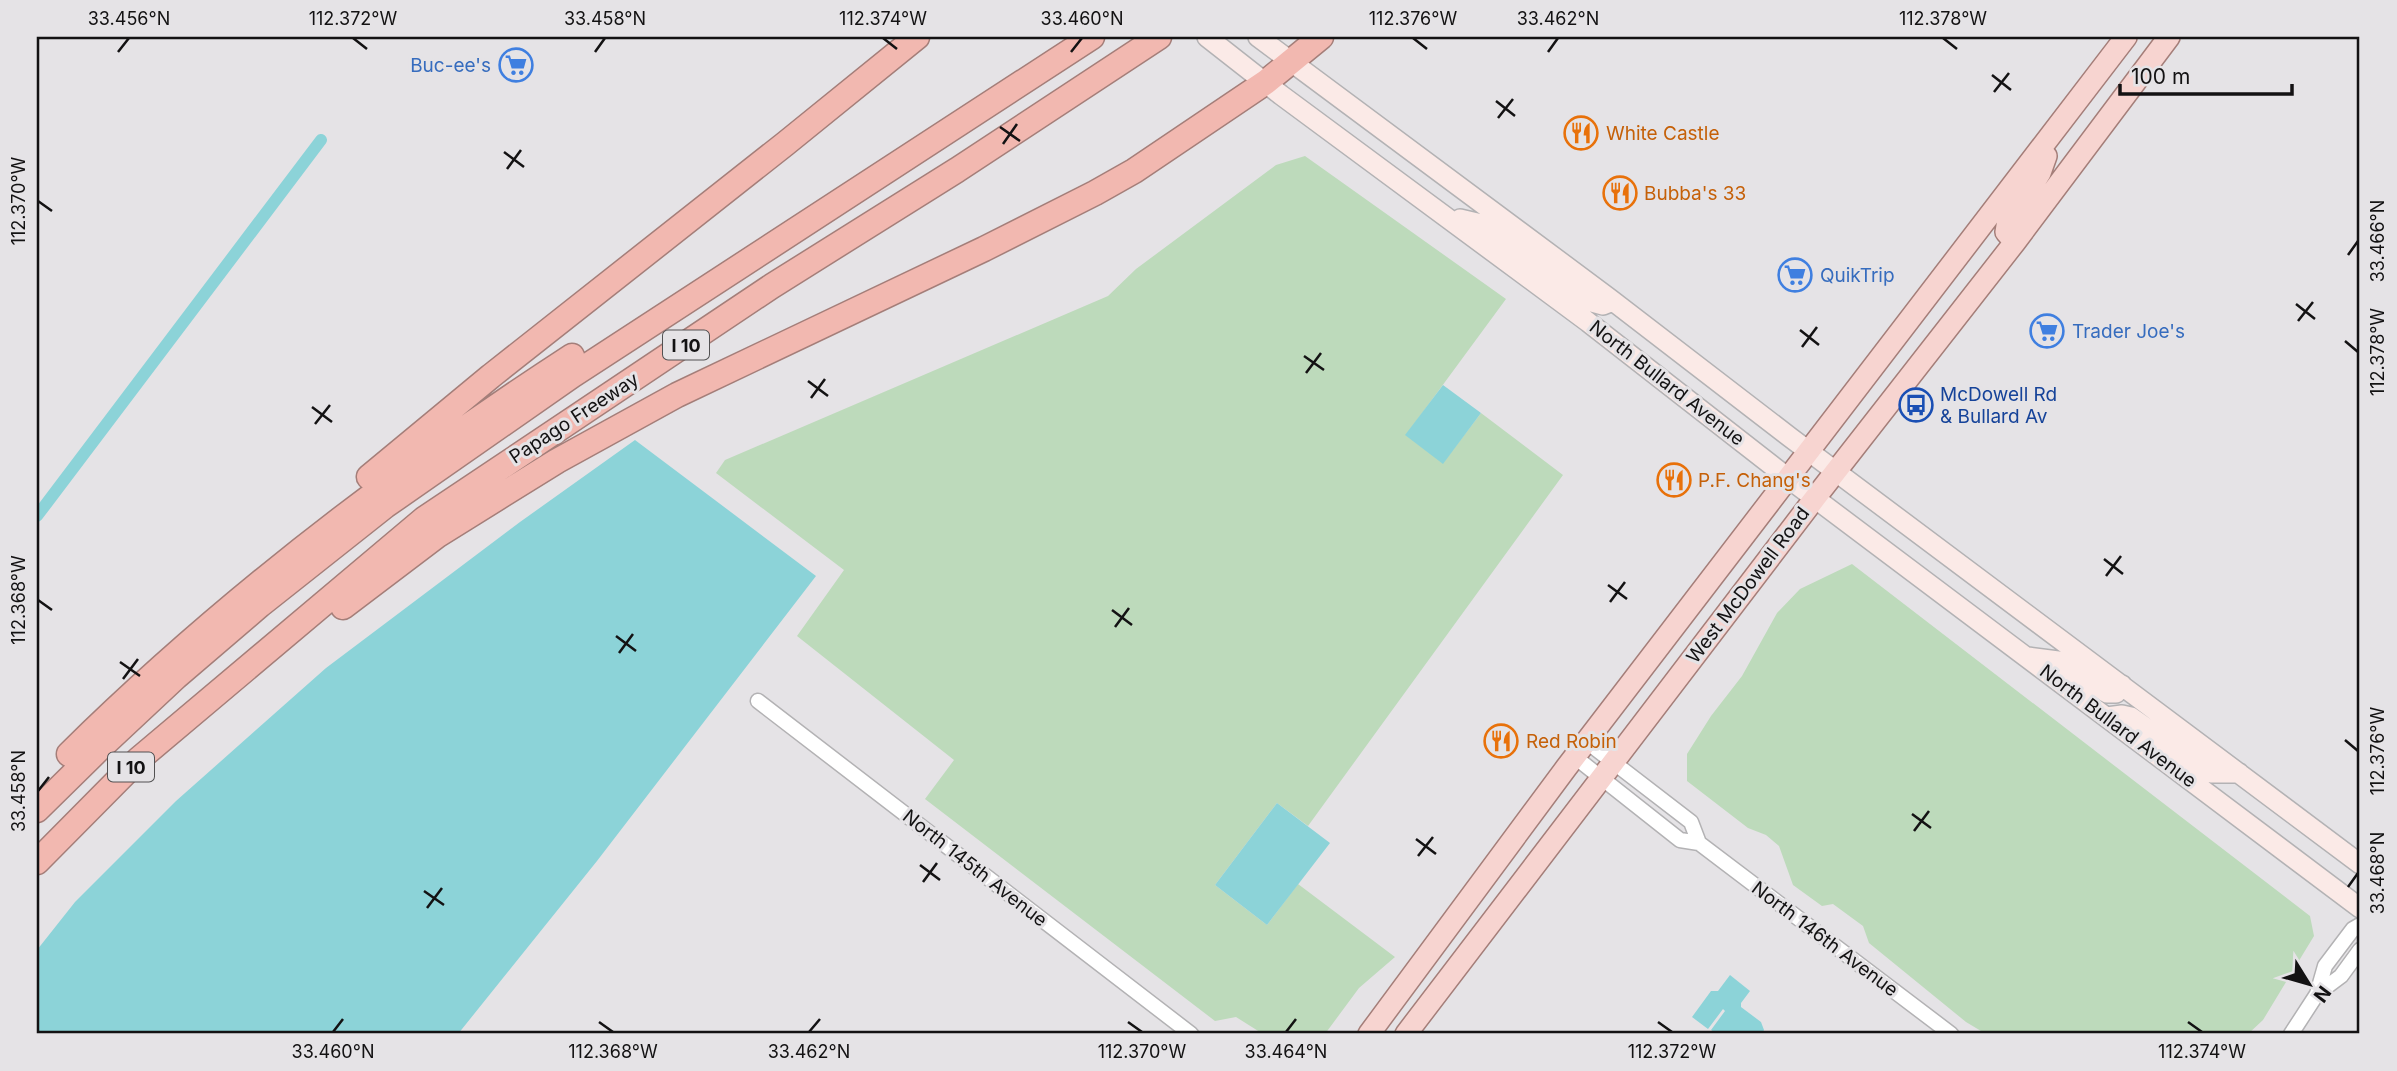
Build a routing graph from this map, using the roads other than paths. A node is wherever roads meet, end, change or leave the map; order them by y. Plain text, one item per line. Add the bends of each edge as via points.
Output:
1 (917, 37) edge
2 (1062, 37) edge
3 (1092, 37) edge
4 (1159, 37) edge
5 (1207, 37) edge
6 (1258, 37) edge
7 (1321, 37) edge
8 (2126, 37) edge
9 (2169, 37) edge
10 (1291, 62) junction
11 (1266, 82) junction
12 (2053, 134) junction
13 (1445, 216) junction
14 (2015, 242) junction
15 (1613, 301) junction
16 (1809, 451) junction
17 (1836, 470) junction
18 (1788, 478) junction
19 (1815, 498) junction
20 (252, 589) junction
21 (2026, 657) junction
22 (232, 680) junction
23 (2123, 685) junction
24 (758, 701) dead end
25 (2107, 718) junction
26 (1581, 750) junction
27 (1608, 770) junction
28 (2239, 773) junction
29 (37, 786) edge
30 (37, 810) edge
31 (1699, 843) junction
32 (37, 862) edge
33 (2360, 864) edge
34 (2360, 908) edge
35 (2360, 925) edge
36 (2360, 950) edge
37 (2316, 994) junction
38 (1191, 1034) edge
39 (1369, 1034) edge
40 (1406, 1034) edge
41 (1951, 1034) edge
42 (2291, 1034) edge

1 - 20 highway via 331,505
2 - 20 highway, I 10 via 485,413
3 - 30 highway via 573,375 385,506 176,677
4 - 22 highway, Papago Freeway / I 10 via 772,286 424,519
5 - 11 main road, North Bullard Avenue
6 - 10 main road, North Bullard Avenue
7 - 10 highway
8 - 12 main road, West McDowell Road
9 - 14 main road, West McDowell Road
10 - 11 highway
10 - 15 main road, North Bullard Avenue
11 - 13 main road, North Bullard Avenue
11 - 22 highway via 1095,194 677,395 556,461 438,535 274,660
12 - 14 main road via 2040,173 2007,226 2006,232
12 - 16 main road, West McDowell Road
13 - 15 main road via 1477,223 1592,302 1603,305
13 - 18 main road, North Bullard Avenue
14 - 17 main road, West McDowell Road
15 - 16 main road, North Bullard Avenue
16 - 17 main road, North Bullard Avenue
16 - 18 main road, West McDowell Road
17 - 19 main road, West McDowell Road
17 - 23 main road, North Bullard Avenue
18 - 19 main road, North Bullard Avenue
18 - 26 main road, West McDowell Road
19 - 21 main road, North Bullard Avenue
19 - 27 main road, West McDowell Road
20 - 29 highway, I 10 via 148,679
21 - 23 main road via 2058,661 2107,693
21 - 25 main road, North Bullard Avenue
22 - 32 highway, Papago Freeway / I 10 via 139,759
23 - 28 main road, North Bullard Avenue
24 - 38 street, North 145th Avenue
25 - 28 main road via 2131,717 2211,772
25 - 34 main road, North Bullard Avenue
26 - 27 street, North 146th Avenue
26 - 39 main road, West McDowell Road
27 - 31 street, North 146th Avenue via 1680,840
27 - 31 street, North 146th Avenue via 1691,822
27 - 40 main road, West McDowell Road
28 - 33 main road, North Bullard Avenue
31 - 41 street, North 146th Avenue
35 - 37 street via 2325,966
36 - 37 street via 2341,976
37 - 42 street

